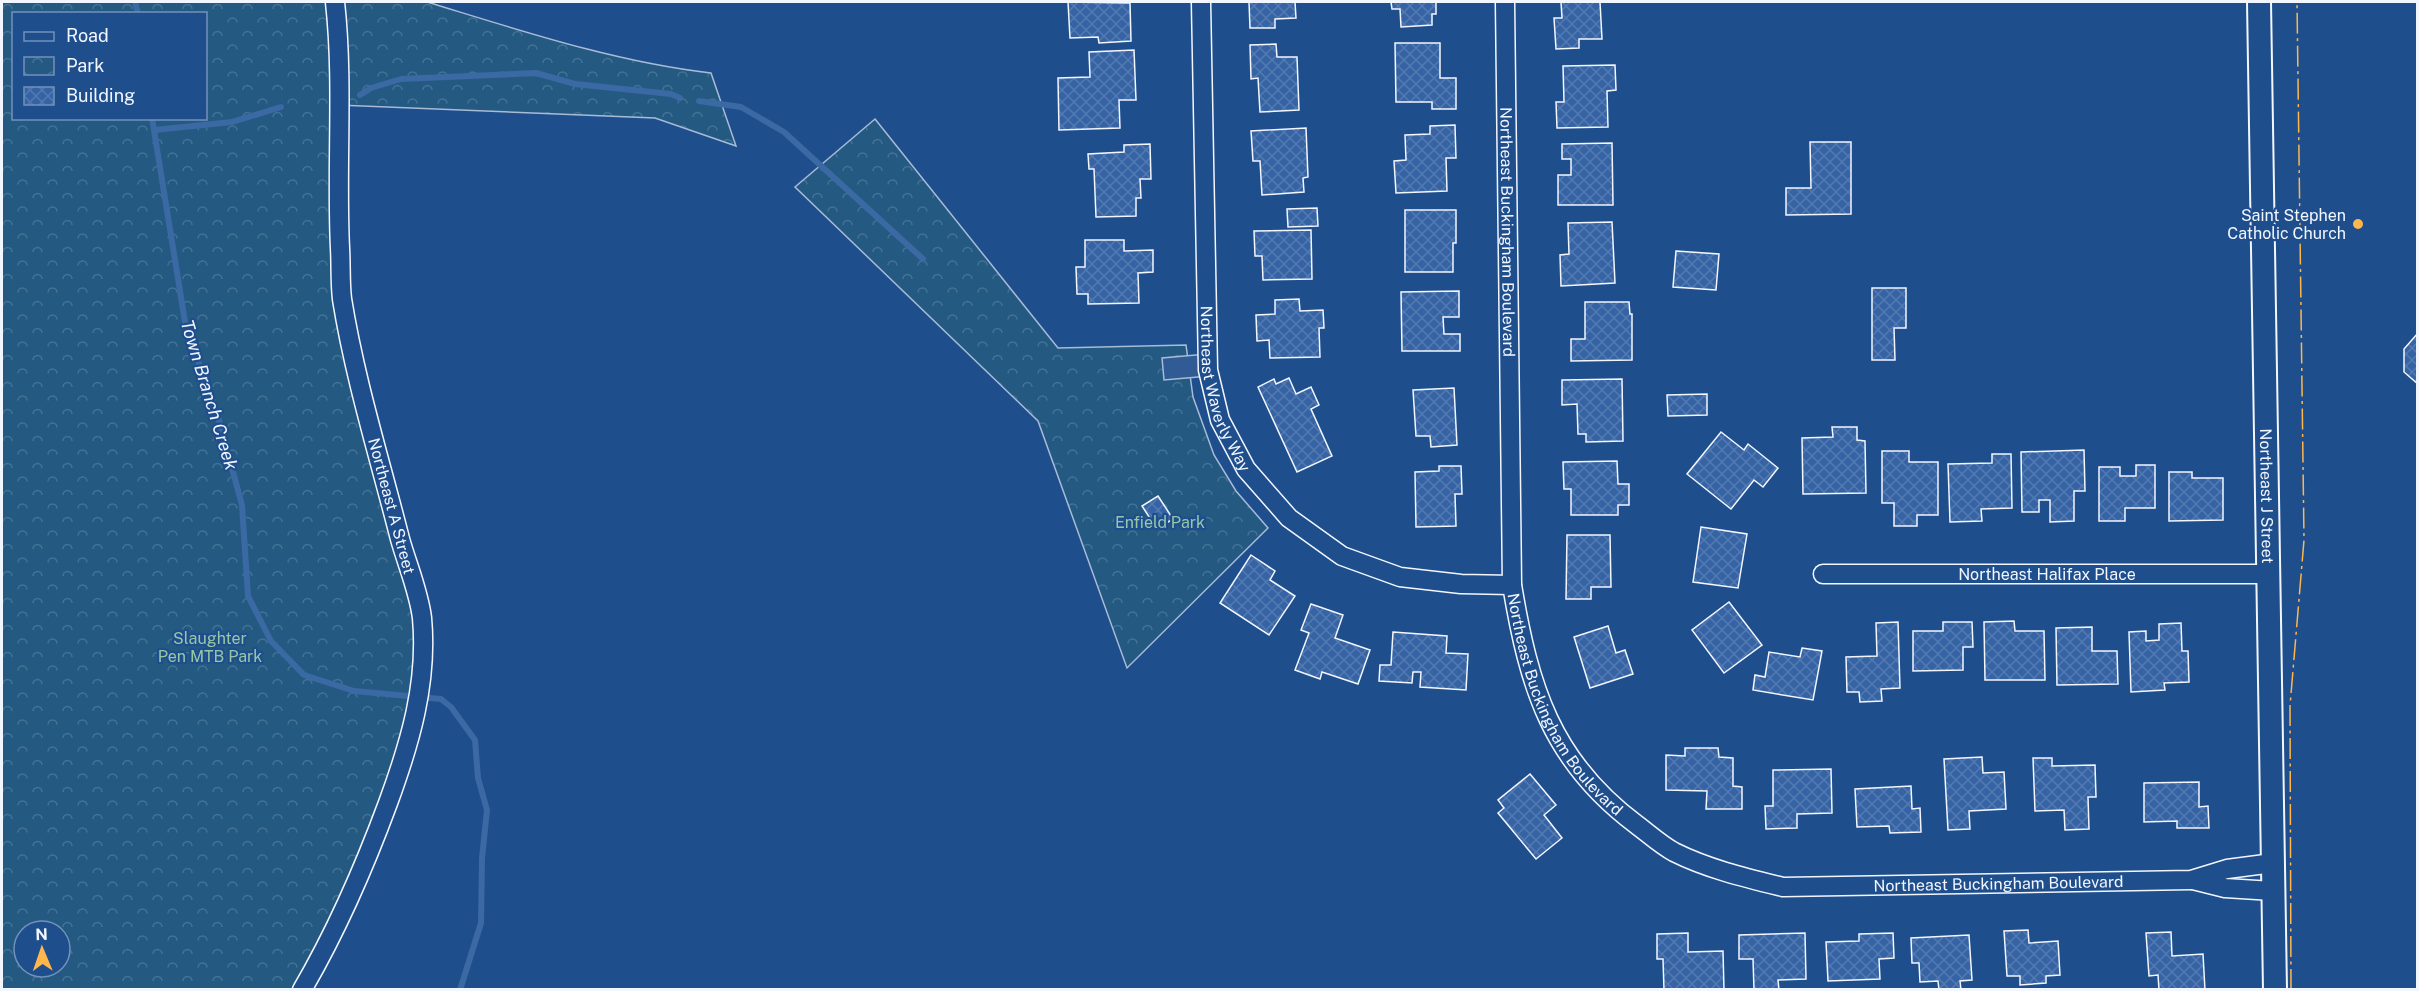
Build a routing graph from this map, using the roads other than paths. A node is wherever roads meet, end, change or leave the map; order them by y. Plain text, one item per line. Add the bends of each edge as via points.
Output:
1 (335, 2) edge
2 (1201, 2) edge
3 (1505, 2) edge
4 (2259, 2) edge
5 (1823, 574) dead end
6 (2268, 574) junction
7 (1512, 585) junction
8 (2273, 863) junction
9 (2191, 880) junction
10 (2273, 891) junction
11 (302, 990) edge
12 (2275, 990) edge

1 - 11 street, Northeast A Street via 342,298 422,616 423,664 402,765 366,864 332,938
2 - 7 street, Northeast Waverly Way via 1208,370 1220,420 1246,469 1289,518 1342,556 1400,577
3 - 7 street, Northeast Buckingham Boulevard
4 - 6 street, Northeast J Street
5 - 6 street, Northeast Halifax Place
6 - 8 street, Northeast J Street
7 - 9 street, Northeast Buckingham Boulevard via 1521,642 1545,715 1575,765 1617,810 1673,851 1725,872 1783,886
8 - 9 street, Northeast Buckingham Boulevard via 2227,869
8 - 10 street, Northeast J Street
9 - 10 street, Northeast Buckingham Boulevard via 2225,888
10 - 12 street, Northeast J Street

